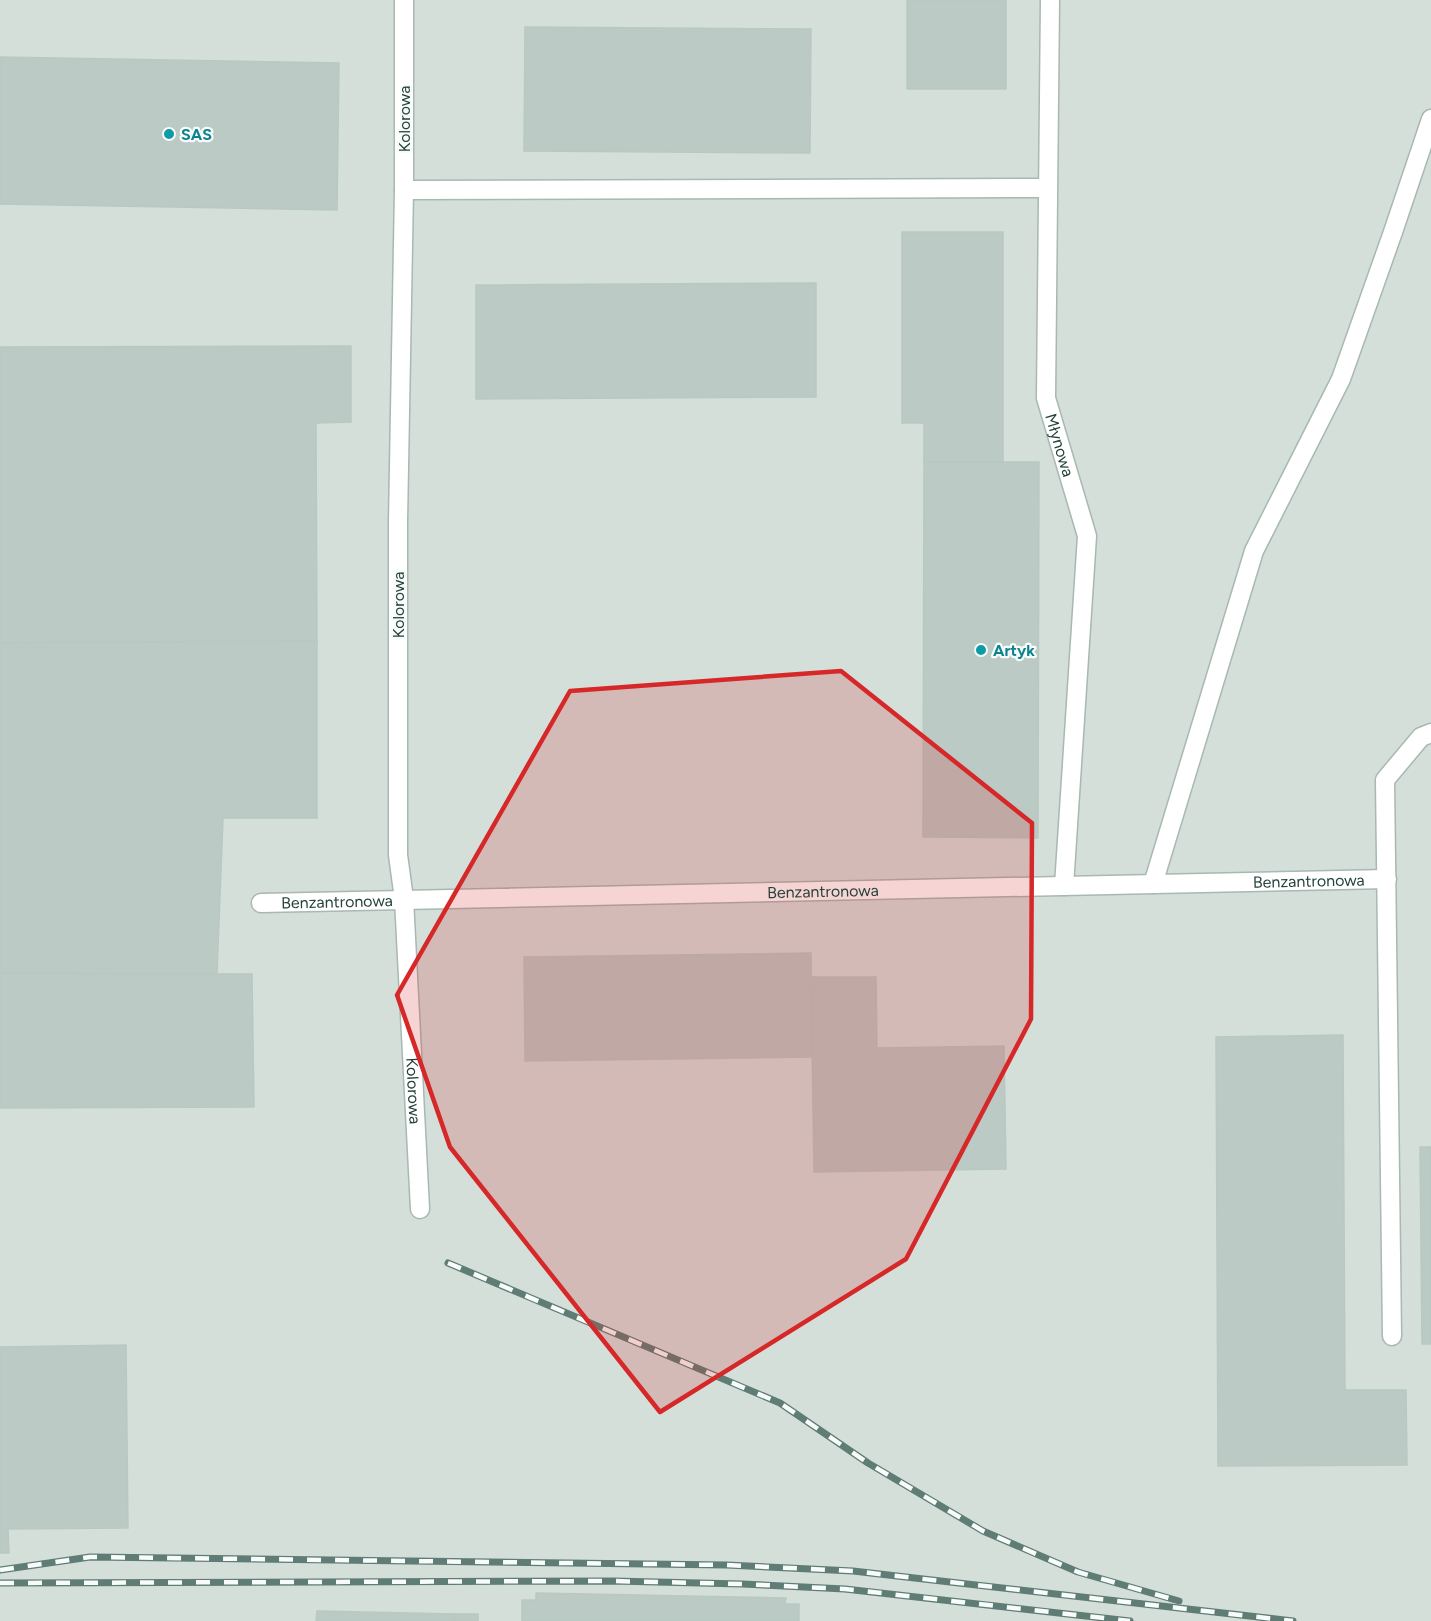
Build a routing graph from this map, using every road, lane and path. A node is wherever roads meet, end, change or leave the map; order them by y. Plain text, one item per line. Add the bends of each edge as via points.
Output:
1 (404, 0) edge
2 (1050, 0) edge
3 (1431, 119) edge
4 (1047, 188) junction
5 (404, 190) junction
6 (1431, 733) edge
7 (1387, 879) junction
8 (1153, 884) junction
9 (1064, 886) junction
10 (404, 900) junction
11 (261, 903) dead end
12 (420, 1209) dead end
13 (1392, 1336) dead end

1 - 5 street, Kolorowa
2 - 4 street, Młynowa
3 - 8 street via 1341,379 1254,551
4 - 5 street
4 - 9 street, Młynowa via 1046,398 1087,536
5 - 10 street, Kolorowa via 398,522 398,855
6 - 7 street via 1421,737 1385,780
7 - 8 street, Benzantronowa
7 - 13 street
8 - 9 street, Benzantronowa
9 - 10 street, Benzantronowa
10 - 11 street, Benzantronowa
10 - 12 street, Kolorowa

